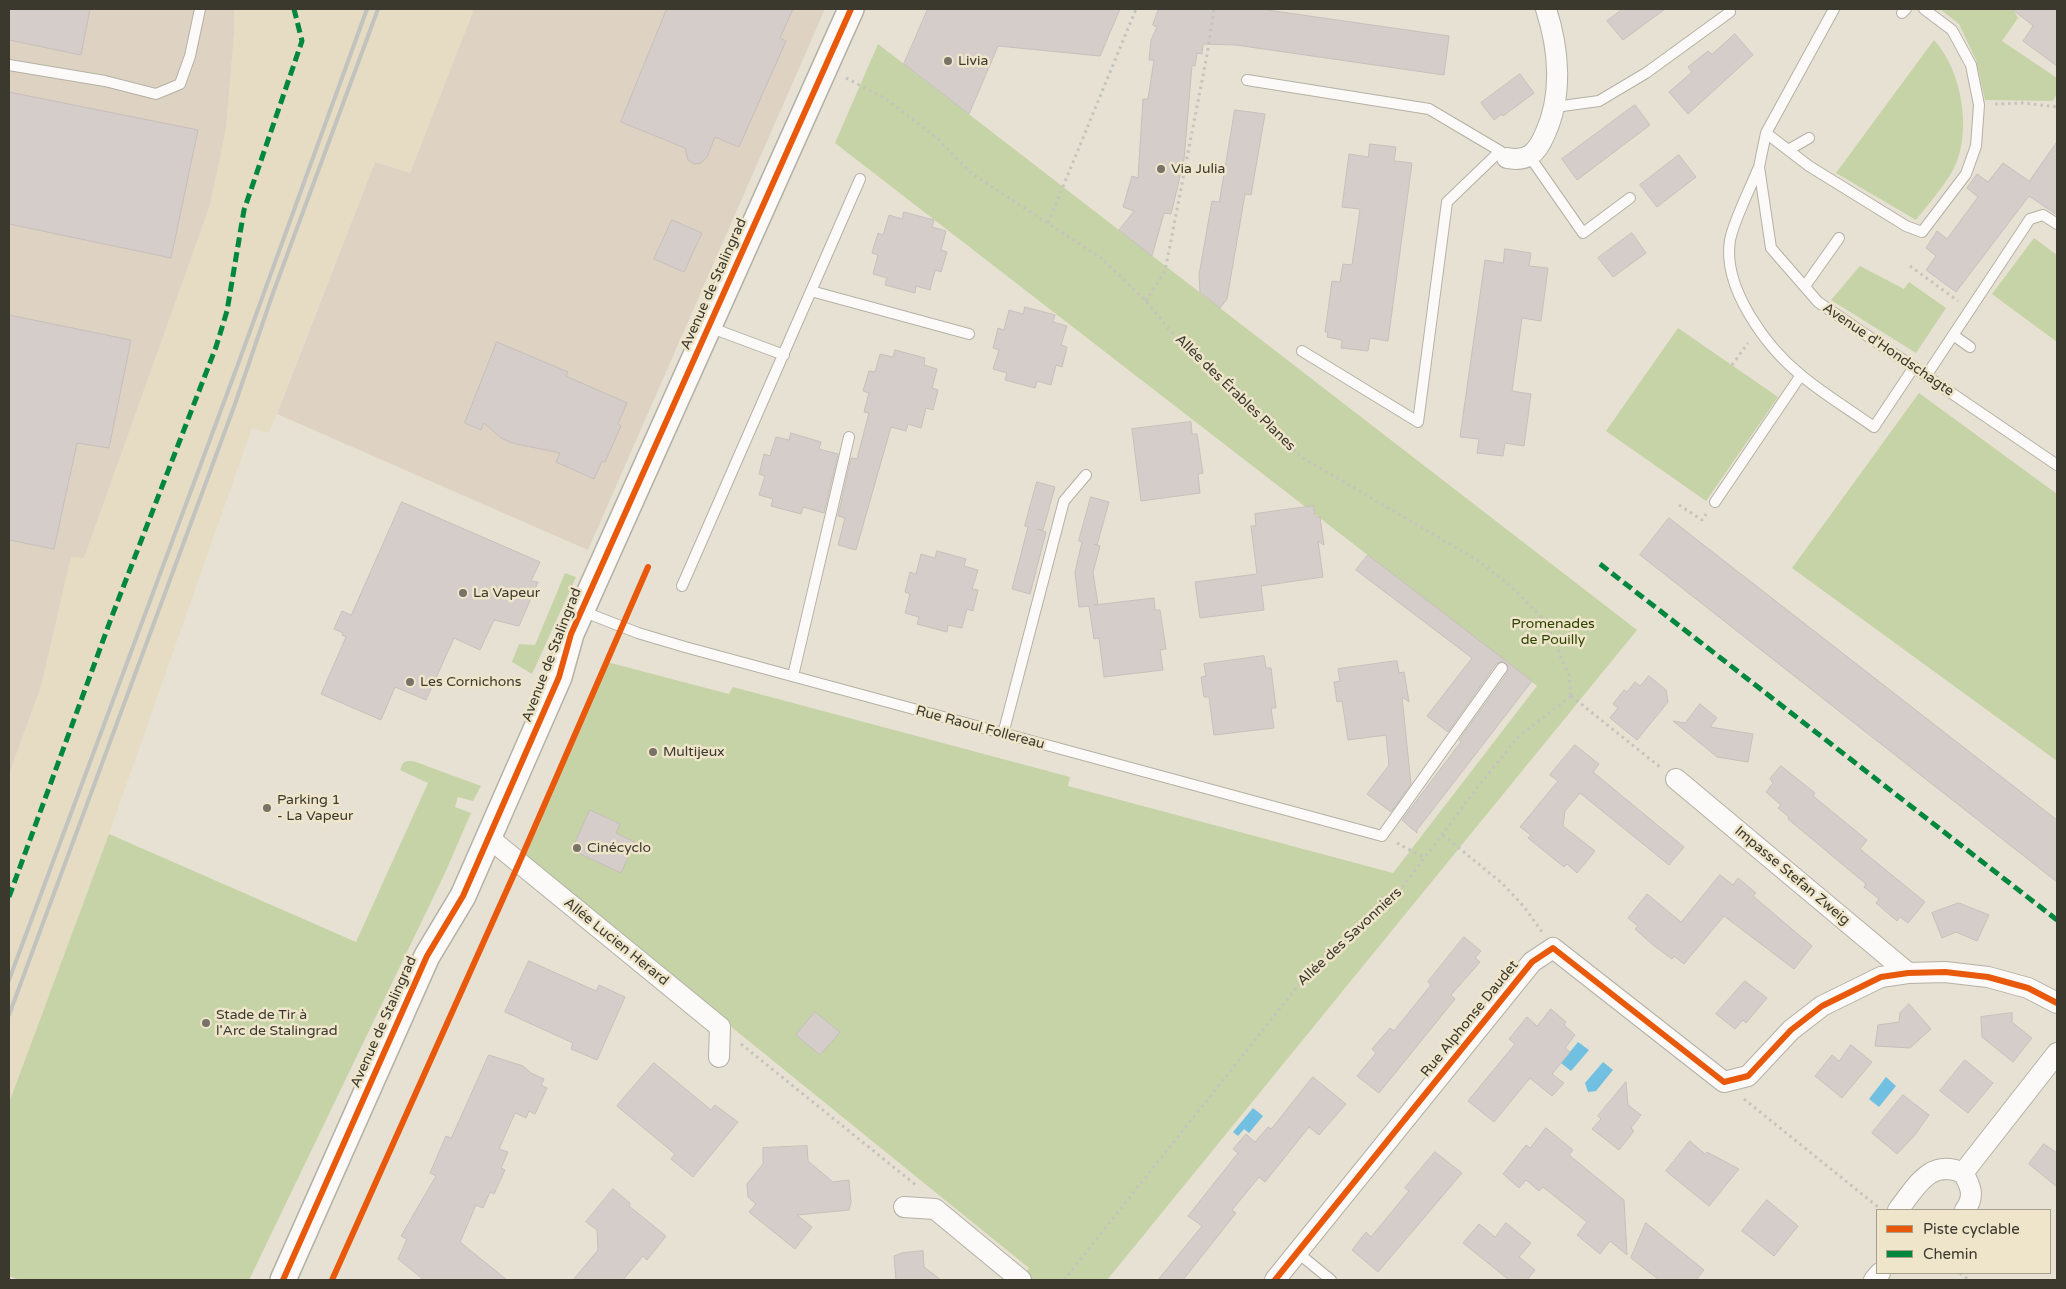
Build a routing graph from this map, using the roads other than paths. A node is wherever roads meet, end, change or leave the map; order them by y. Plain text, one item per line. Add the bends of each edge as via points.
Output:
1 (200, 9) edge
2 (851, 9) edge
3 (1546, 9) edge
4 (1834, 9) edge
5 (1924, 9) edge
6 (1730, 12) dead end
7 (9, 65) edge
8 (1247, 80) dead end
9 (1555, 107) junction
10 (1766, 133) junction
11 (1810, 138) dead end
12 (1788, 150) junction
13 (1504, 155) junction
14 (1530, 157) junction
15 (1759, 167) junction
16 (860, 179) dead end
17 (1630, 198) dead end
18 (2057, 224) edge
19 (1839, 238) dead end
20 (1805, 286) junction
21 (811, 291) junction
22 (709, 327) junction
23 (969, 334) dead end
24 (1953, 335) junction
25 (1970, 347) dead end
26 (1302, 351) dead end
27 (784, 354) junction
28 (1914, 367) junction
29 (1801, 375) junction
30 (1926, 376) junction
31 (848, 437) dead end
32 (2057, 465) edge
33 (1086, 475) dead end
34 (1715, 502) dead end
35 (682, 586) dead end
36 (581, 611) junction
37 (1502, 668) dead end
38 (793, 676) junction
39 (1003, 734) junction
40 (1676, 779) road end
41 (489, 838) junction
42 (1908, 973) junction
43 (2057, 1003) edge
44 (2057, 1053) edge
45 (719, 1057) dead end
46 (1963, 1173) junction
47 (904, 1207) dead end
48 (1899, 1209) edge
49 (1966, 1209) edge
50 (1298, 1253) junction
51 (283, 1280) edge
52 (1021, 1280) edge
53 (1275, 1280) edge
54 (1331, 1280) edge

1 - 7 lane via 180,84 156,94 105,81
2 - 22 street, Avenue de Stalingrad
3 - 9 street via 1557,58
4 - 10 lane, Avenue d'Hondschagte
5 - 12 lane via 1952,30 1971,66 1979,105 1976,146 1966,174 1922,232 1906,226
6 - 9 lane via 1646,73 1599,101
8 - 13 lane via 1429,109
9 - 14 street via 1540,146
10 - 12 lane
10 - 15 lane, Avenue d'Hondschagte
11 - 12 lane
13 - 14 street via 1518,160
13 - 26 lane via 1447,202 1418,422
14 - 17 lane via 1584,233
15 - 20 lane, Avenue d'Hondschagte via 1771,248
15 - 29 lane via 1730,239 1729,266 1738,294 1758,328
16 - 21 lane
18 - 24 lane via 2043,215 2030,219
19 - 20 lane
20 - 28 lane, Avenue d'Hondschagte via 1818,302
21 - 23 lane
21 - 27 lane
22 - 27 lane
22 - 36 street, Avenue de Stalingrad
24 - 25 lane
24 - 30 lane
27 - 35 lane
28 - 29 lane via 1874,427
28 - 30 lane, Avenue d'Hondschagte
29 - 34 lane
30 - 32 lane, Avenue d'Hondschagte
31 - 38 lane
33 - 39 lane via 1064,501
36 - 38 lane, Rue Raoul Follereau via 638,633
36 - 41 street, Avenue de Stalingrad via 559,677
37 - 39 lane, Rue Raoul Follereau via 1382,836
38 - 39 lane, Rue Raoul Follereau
40 - 42 street, Impasse Stefan Zweig
41 - 45 street, Allée Lucien Herard via 720,1027
41 - 51 street, Avenue de Stalingrad via 463,896 427,956
42 - 43 street via 1945,972 1988,977 2028,988
42 - 50 street, Rue Alphonse Daudet via 1881,978 1822,1006 1791,1030 1748,1076 1724,1082 1553,948 1532,962
44 - 46 street
46 - 48 street via 1947,1168 1929,1173
46 - 49 street via 1971,1190
47 - 52 street via 935,1209
50 - 53 street, Rue Alphonse Daudet
50 - 54 lane

